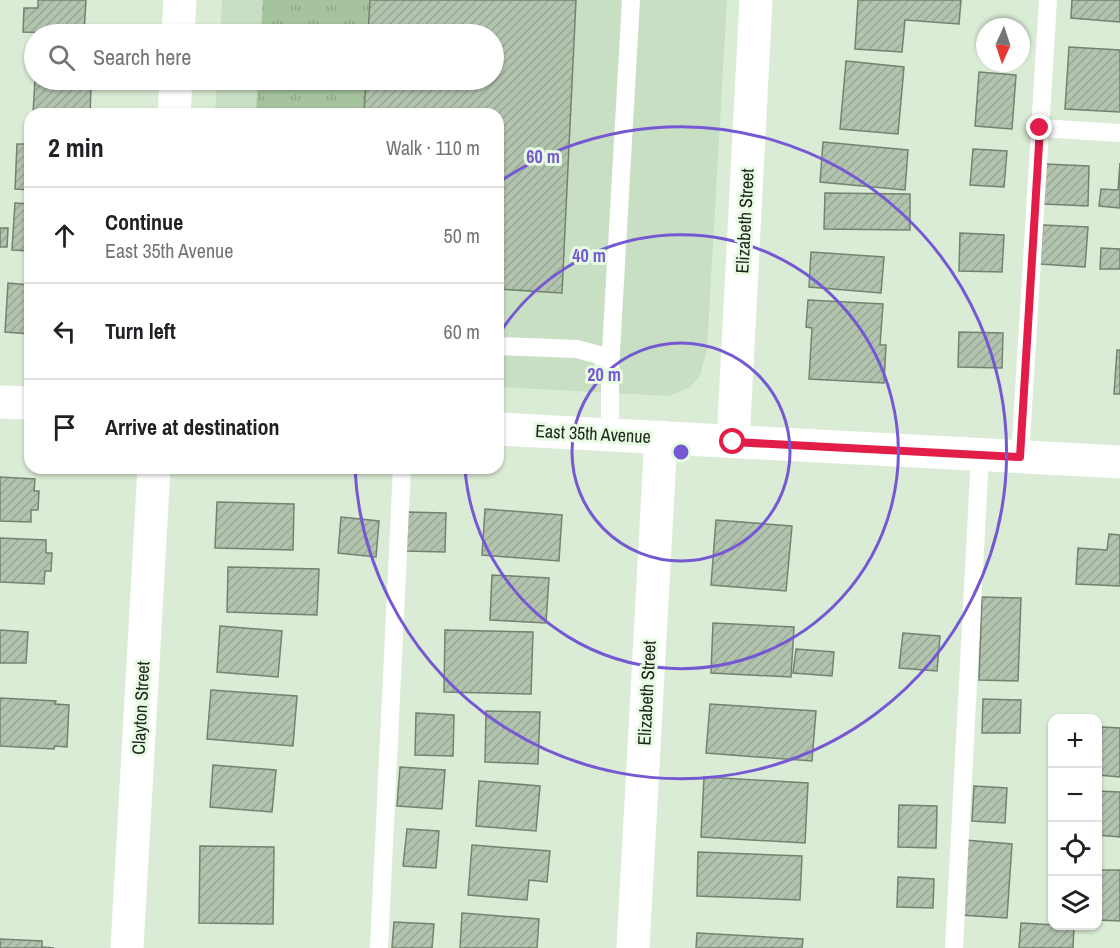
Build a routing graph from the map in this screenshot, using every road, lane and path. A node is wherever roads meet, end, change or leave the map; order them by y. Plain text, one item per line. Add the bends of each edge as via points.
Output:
1 (180, 0) edge
2 (631, 0) edge
3 (756, 0) edge
4 (1048, 0) edge
5 (179, 24) edge
6 (175, 90) edge
7 (174, 108) edge
8 (1040, 128) junction
9 (1120, 133) edge
10 (504, 346) edge
11 (610, 369) junction
12 (0, 402) edge
13 (24, 403) edge
14 (504, 429) edge
15 (610, 435) junction
16 (661, 438) junction
17 (733, 442) junction
18 (980, 455) junction
19 (1020, 457) junction
20 (1120, 462) edge
21 (154, 474) edge
22 (402, 474) edge
23 (127, 948) edge
24 (379, 948) edge
25 (633, 948) edge
26 (954, 948) edge

1 - 5 street
2 - 11 lane
3 - 17 street, Elizabeth Street
4 - 8 lane
6 - 7 street
8 - 9 lane
8 - 19 lane
10 - 11 lane via 577,349 599,355
11 - 15 lane
12 - 13 street
14 - 15 street, East 35th Avenue
15 - 16 street, East 35th Avenue
16 - 17 street, East 35th Avenue
16 - 25 street, Elizabeth Street
17 - 18 street, East 35th Avenue
18 - 19 street, East 35th Avenue
18 - 26 lane
19 - 20 street, East 35th Avenue
21 - 23 street, Clayton Street
22 - 24 lane

